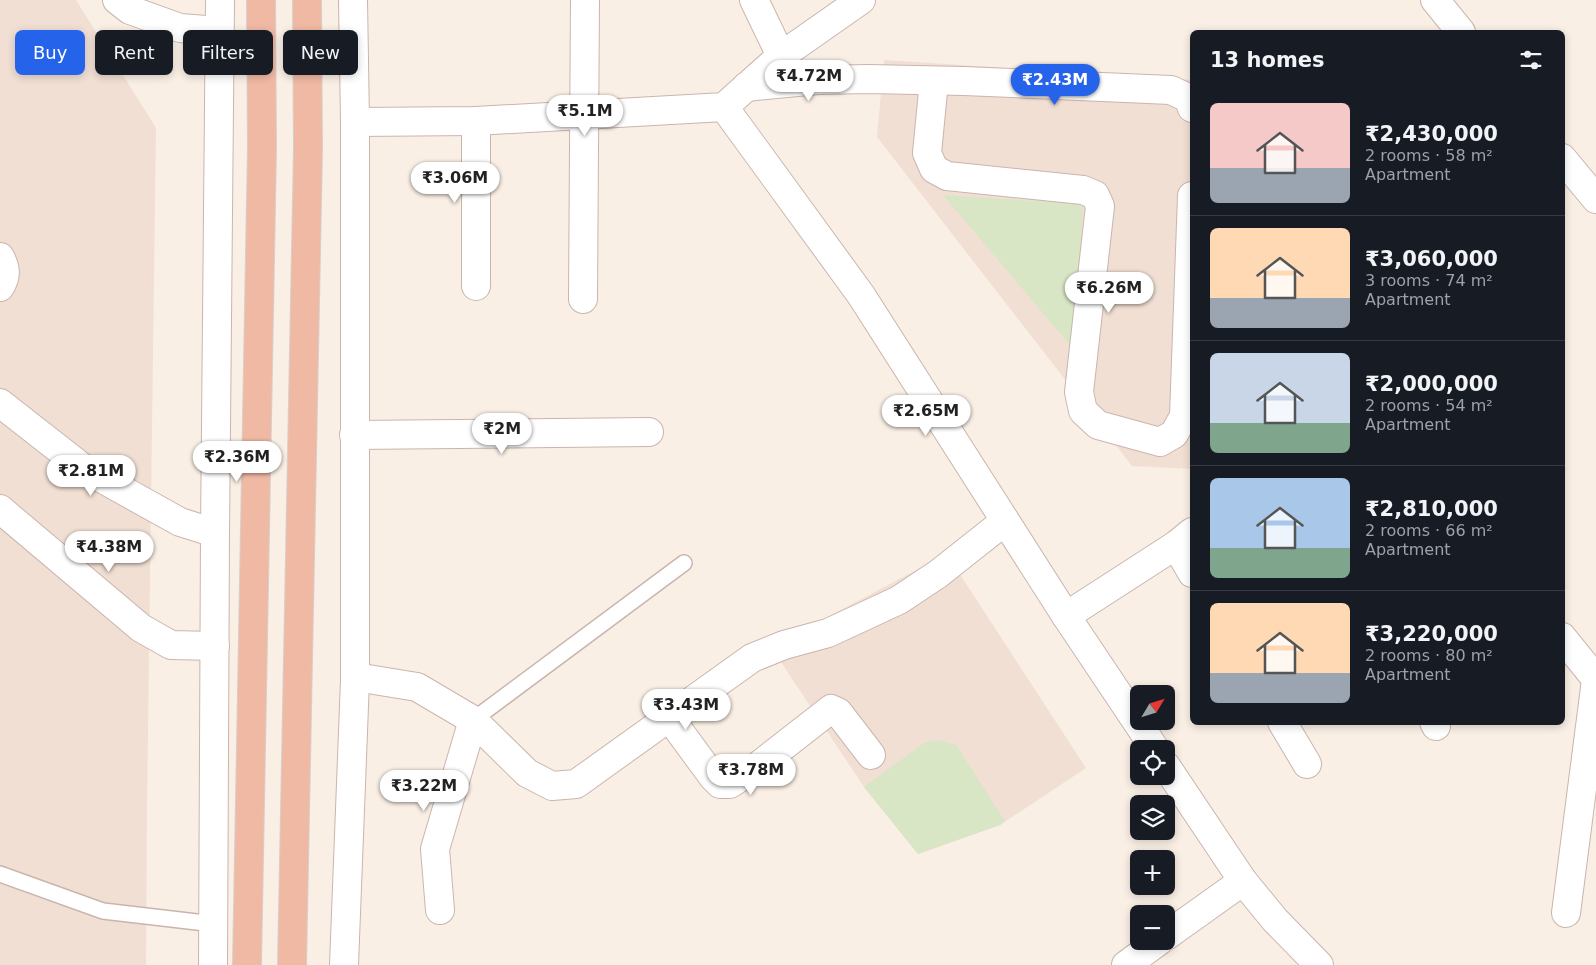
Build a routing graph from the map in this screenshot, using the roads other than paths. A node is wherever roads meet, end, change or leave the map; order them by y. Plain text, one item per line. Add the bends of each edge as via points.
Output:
1 (117, 0) edge
2 (220, 0) edge
3 (261, 0) edge
4 (307, 0) edge
5 (353, 0) edge
6 (585, 0) edge
7 (754, 0) edge
8 (861, 0) edge
9 (1435, 0) edge
10 (206, 30) edge
11 (219, 30) edge
12 (1459, 30) edge
13 (781, 56) junction
14 (219, 75) edge
15 (934, 81) junction
16 (746, 87) junction
17 (1190, 103) edge
18 (724, 107) junction
19 (583, 116) junction
20 (476, 121) junction
21 (354, 122) junction
22 (1565, 162) edge
23 (1596, 199) edge
24 (1190, 251) edge
25 (0, 257) edge
26 (476, 286) dead end
27 (0, 287) edge
28 (583, 299) dead end
29 (0, 403) edge
30 (649, 432) dead end
31 (354, 435) junction
32 (0, 509) edge
33 (1005, 521) junction
34 (215, 533) junction
35 (1184, 538) edge
36 (684, 563) dead end
37 (1190, 564) edge
38 (1066, 616) junction
39 (1565, 641) edge
40 (215, 646) junction
41 (1596, 679) edge
42 (354, 680) junction
43 (669, 718) junction
44 (473, 720) junction
45 (1284, 725) edge
46 (1148, 740) edge
47 (870, 756) dead end
48 (1307, 764) dead end
49 (1175, 779) edge
50 (0, 874) edge
51 (1243, 881) junction
52 (440, 910) dead end
53 (1566, 913) dead end
54 (214, 924) junction
55 (1175, 930) edge
56 (1146, 950) edge
57 (213, 965) edge
58 (247, 965) edge
59 (292, 965) edge
60 (344, 965) edge
61 (1126, 965) edge
62 (1319, 965) edge

1 - 10 street via 130,10 180,28
2 - 11 street
3 - 58 highway via 262,167
4 - 59 highway via 308,148
5 - 21 street
6 - 19 street
7 - 13 street
8 - 13 street
9 - 12 street
13 - 16 street
14 - 34 street
15 - 16 street via 818,80
15 - 17 street via 1171,90 1188,98
15 - 24 street via 927,153 934,169 947,176 1083,190 1094,194 1100,206 1079,392 1083,412 1098,425 1160,442 1174,434 1184,416
16 - 18 street
18 - 19 street
18 - 33 street via 861,295
19 - 20 street
19 - 28 street
20 - 21 street
20 - 26 street
21 - 31 street
22 - 23 street
25 - 27 street via 6,274
29 - 34 street via 83,468 180,522
30 - 31 street
31 - 42 street
32 - 40 street via 141,628 171,645
33 - 38 street
33 - 43 street via 899,600 828,633 784,644 752,658
34 - 40 street
35 - 37 street
35 - 38 street
36 - 44 lane
38 - 46 street
39 - 41 street
40 - 54 street
41 - 53 street
42 - 44 street via 368,679 417,687
42 - 60 street
43 - 44 street via 576,784 552,786 527,773
43 - 47 street via 720,784 730,784 758,766 831,709 838,712
44 - 52 street via 435,849
45 - 48 street
49 - 51 street
50 - 54 lane via 104,911
51 - 55 street
51 - 62 street
54 - 57 street
56 - 61 street

